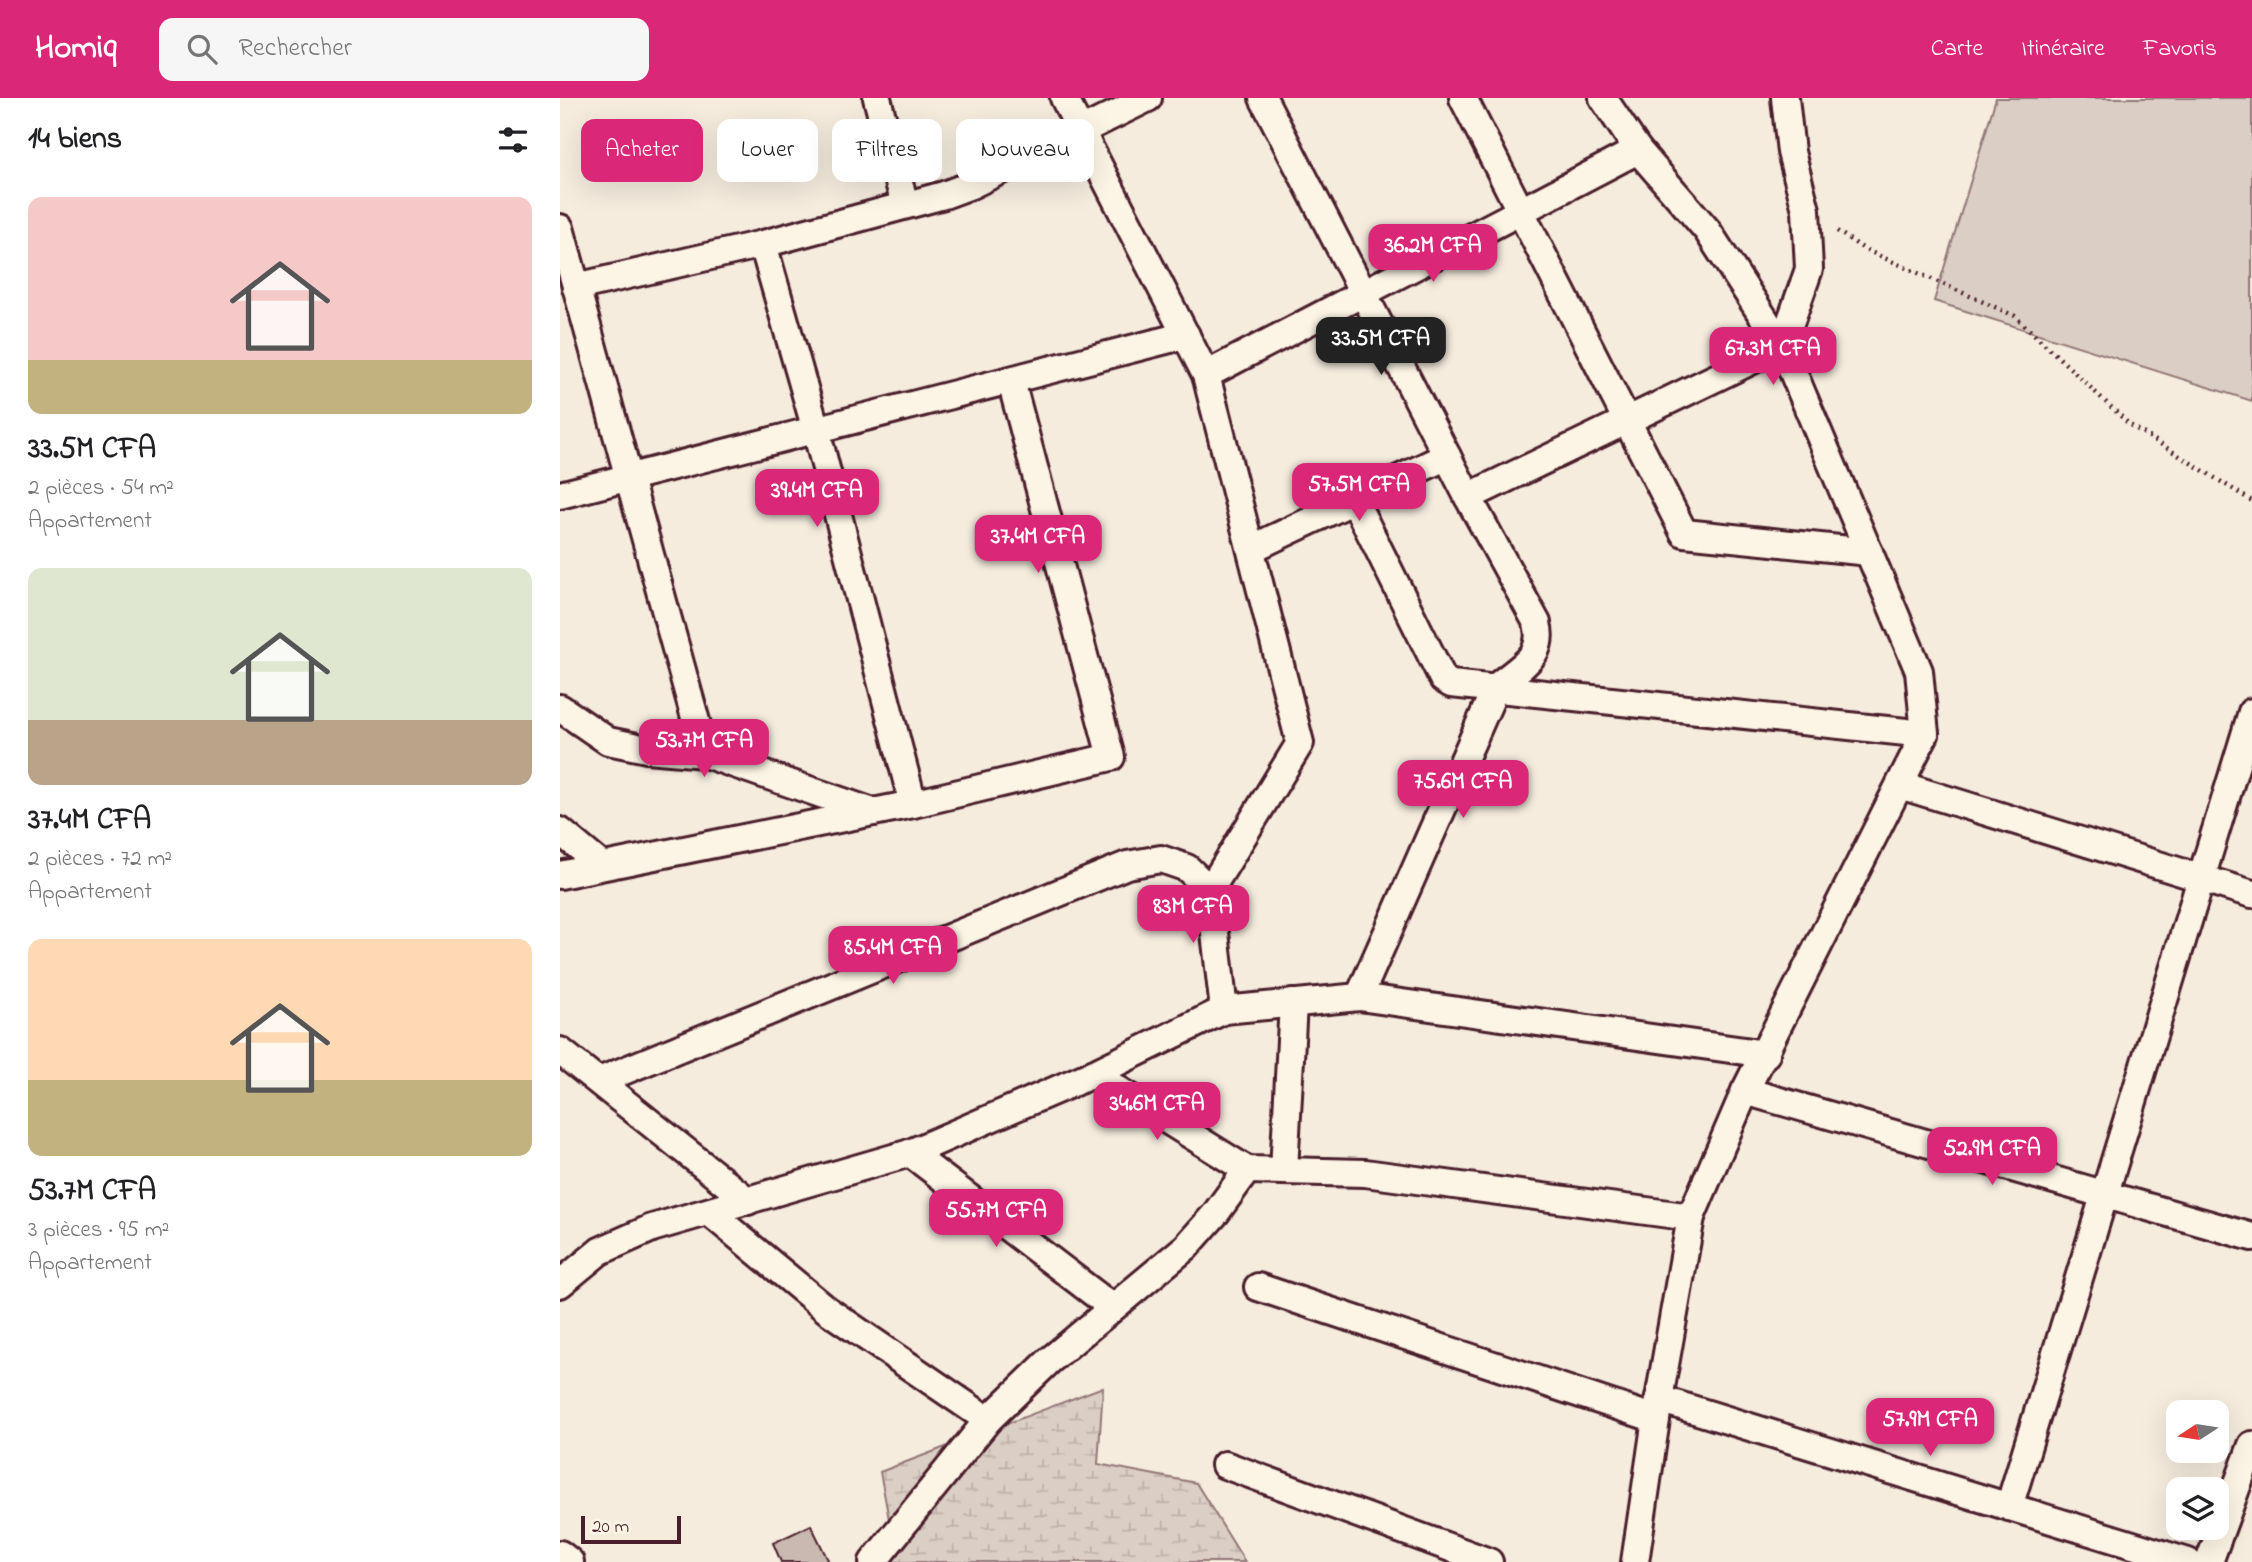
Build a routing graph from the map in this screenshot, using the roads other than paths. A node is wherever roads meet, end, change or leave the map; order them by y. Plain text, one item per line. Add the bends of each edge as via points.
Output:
1 (877, 98) edge
2 (1064, 98) edge
3 (1149, 98) edge
4 (1263, 98) edge
5 (1463, 98) edge
6 (1603, 98) edge
7 (1784, 98) edge
8 (1075, 119) edge
9 (1094, 126) edge
10 (1638, 150) junction
11 (1094, 155) edge
12 (977, 182) edge
13 (905, 205) junction
14 (1520, 211) junction
15 (560, 228) edge
16 (763, 244) junction
17 (576, 287) junction
18 (1365, 292) junction
19 (1186, 335) junction
20 (1782, 346) junction
21 (1206, 375) junction
22 (1011, 381) junction
23 (1627, 421) junction
24 (816, 430) junction
25 (1447, 456) junction
26 (629, 477) junction
27 (560, 495) edge
28 (1468, 497) junction
29 (1354, 499) junction
30 (1251, 549) junction
31 (1869, 552) junction
32 (1496, 687) junction
33 (2252, 712) edge
34 (565, 721) edge
35 (1925, 734) junction
36 (705, 754) junction
37 (1900, 785) junction
38 (913, 804) junction
39 (874, 812) junction
40 (560, 831) edge
41 (602, 866) junction
42 (560, 874) edge
43 (2201, 878) junction
44 (1210, 890) junction
45 (2252, 894) edge
46 (1359, 997) junction
47 (1293, 1003) junction
48 (1224, 1010) junction
49 (560, 1051) edge
50 (1766, 1054) junction
51 (1093, 1074) junction
52 (599, 1081) junction
53 (1745, 1091) junction
54 (910, 1153) junction
55 (1247, 1170) junction
56 (1284, 1170) junction
57 (2104, 1195) junction
58 (748, 1201) junction
59 (709, 1212) junction
60 (1691, 1217) junction
61 (2252, 1237) edge
62 (561, 1282) edge
63 (1258, 1287) dead end
64 (1112, 1307) junction
65 (1657, 1409) junction
66 (988, 1420) junction
67 (2252, 1445) edge
68 (1225, 1465) dead end
69 (2009, 1507) junction
70 (560, 1554) edge
71 (570, 1562) edge
72 (873, 1562) edge
73 (1489, 1562) edge
74 (1635, 1562) edge
75 (2188, 1562) edge
76 (2209, 1562) edge

1 - 13 street
2 - 8 street
3 - 9 street
4 - 18 street
5 - 14 street
6 - 10 street
7 - 20 street via 1791,152 1806,210 1809,269
10 - 14 street
10 - 20 street via 1706,230
11 - 19 street
12 - 13 street
13 - 16 street
14 - 18 street
14 - 23 street
15 - 17 street
16 - 17 street
16 - 24 street
17 - 26 street
18 - 21 street
18 - 25 street
19 - 21 street
19 - 22 street
20 - 23 street
20 - 31 street
21 - 30 street
22 - 24 street
22 - 38 street via 1111,757
23 - 28 street
23 - 31 street via 1684,533
24 - 26 street
24 - 38 street
25 - 28 street
25 - 29 street
26 - 27 street
26 - 36 street
28 - 32 street via 1538,623 1541,639 1536,653
29 - 30 street
29 - 32 street via 1443,679 1451,684
30 - 44 street via 1300,743
31 - 35 street via 1920,671
32 - 35 street
32 - 46 street
33 - 43 street
34 - 36 street via 608,741
35 - 37 street
36 - 39 street
37 - 43 street
37 - 50 street
38 - 39 street
39 - 41 street
40 - 41 street
41 - 42 street
43 - 45 street
43 - 57 street
44 - 48 street
44 - 52 street via 1187,868 1161,859 1127,865
46 - 47 street
46 - 50 street
47 - 48 street
47 - 56 street
48 - 51 street
49 - 52 street
50 - 53 street
51 - 54 street
51 - 55 street
52 - 58 street
53 - 57 street
53 - 60 street
54 - 58 street
54 - 64 street
55 - 56 street
55 - 64 street via 1186,1247
56 - 60 street via 1365,1173
57 - 61 street
57 - 69 street
58 - 59 street
59 - 62 street via 652,1228 600,1251
59 - 66 street via 827,1310
60 - 65 street
63 - 65 street
64 - 66 street
65 - 69 street
65 - 74 street
66 - 72 street
67 - 76 street
68 - 73 street
69 - 75 street
70 - 71 street

